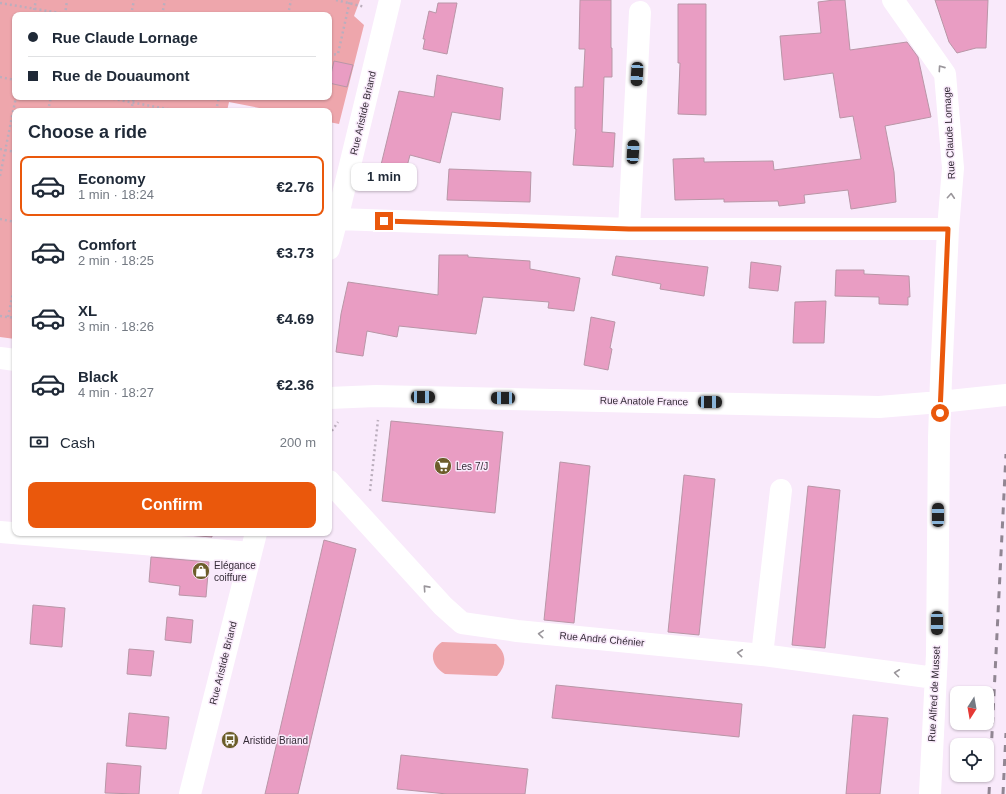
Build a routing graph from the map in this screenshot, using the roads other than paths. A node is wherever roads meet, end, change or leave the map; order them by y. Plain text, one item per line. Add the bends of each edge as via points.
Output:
1 (893, 0) edge
2 (388, 7) edge
3 (640, 12) dead end
4 (338, 219) junction
5 (629, 229) junction
6 (948, 229) junction
7 (332, 239) edge
8 (0, 358) edge
9 (12, 360) edge
10 (1006, 395) edge
11 (332, 398) edge
12 (940, 402) junction
13 (332, 484) edge
14 (782, 490) dead end
15 (0, 532) edge
16 (12, 533) edge
17 (92, 536) edge
18 (253, 543) edge
19 (762, 655) junction
20 (935, 678) junction
21 (190, 794) edge
22 (930, 794) edge

6 -> 1 street, Rue Claude Lornage via 953,168 945,74
2 - 4 street, Rue Aristide Briand
3 - 5 street
4 - 5 street
4 - 7 street, Rue Aristide Briand
5 - 6 street
6 - 12 street, Rue Claude Lornage
8 - 9 street
10 - 12 street, Rue Anatole France
11 - 12 street, Rue Anatole France via 384,396 879,407
12 - 20 street, Rue Alfred de Musset
19 -> 13 street, Rue André Chénier via 517,632 462,623 443,606
14 - 19 street
15 - 16 street
17 - 18 street
18 - 21 street, Rue Aristide Briand
20 -> 19 street, Rue André Chénier
20 - 22 street, Rue Alfred de Musset

